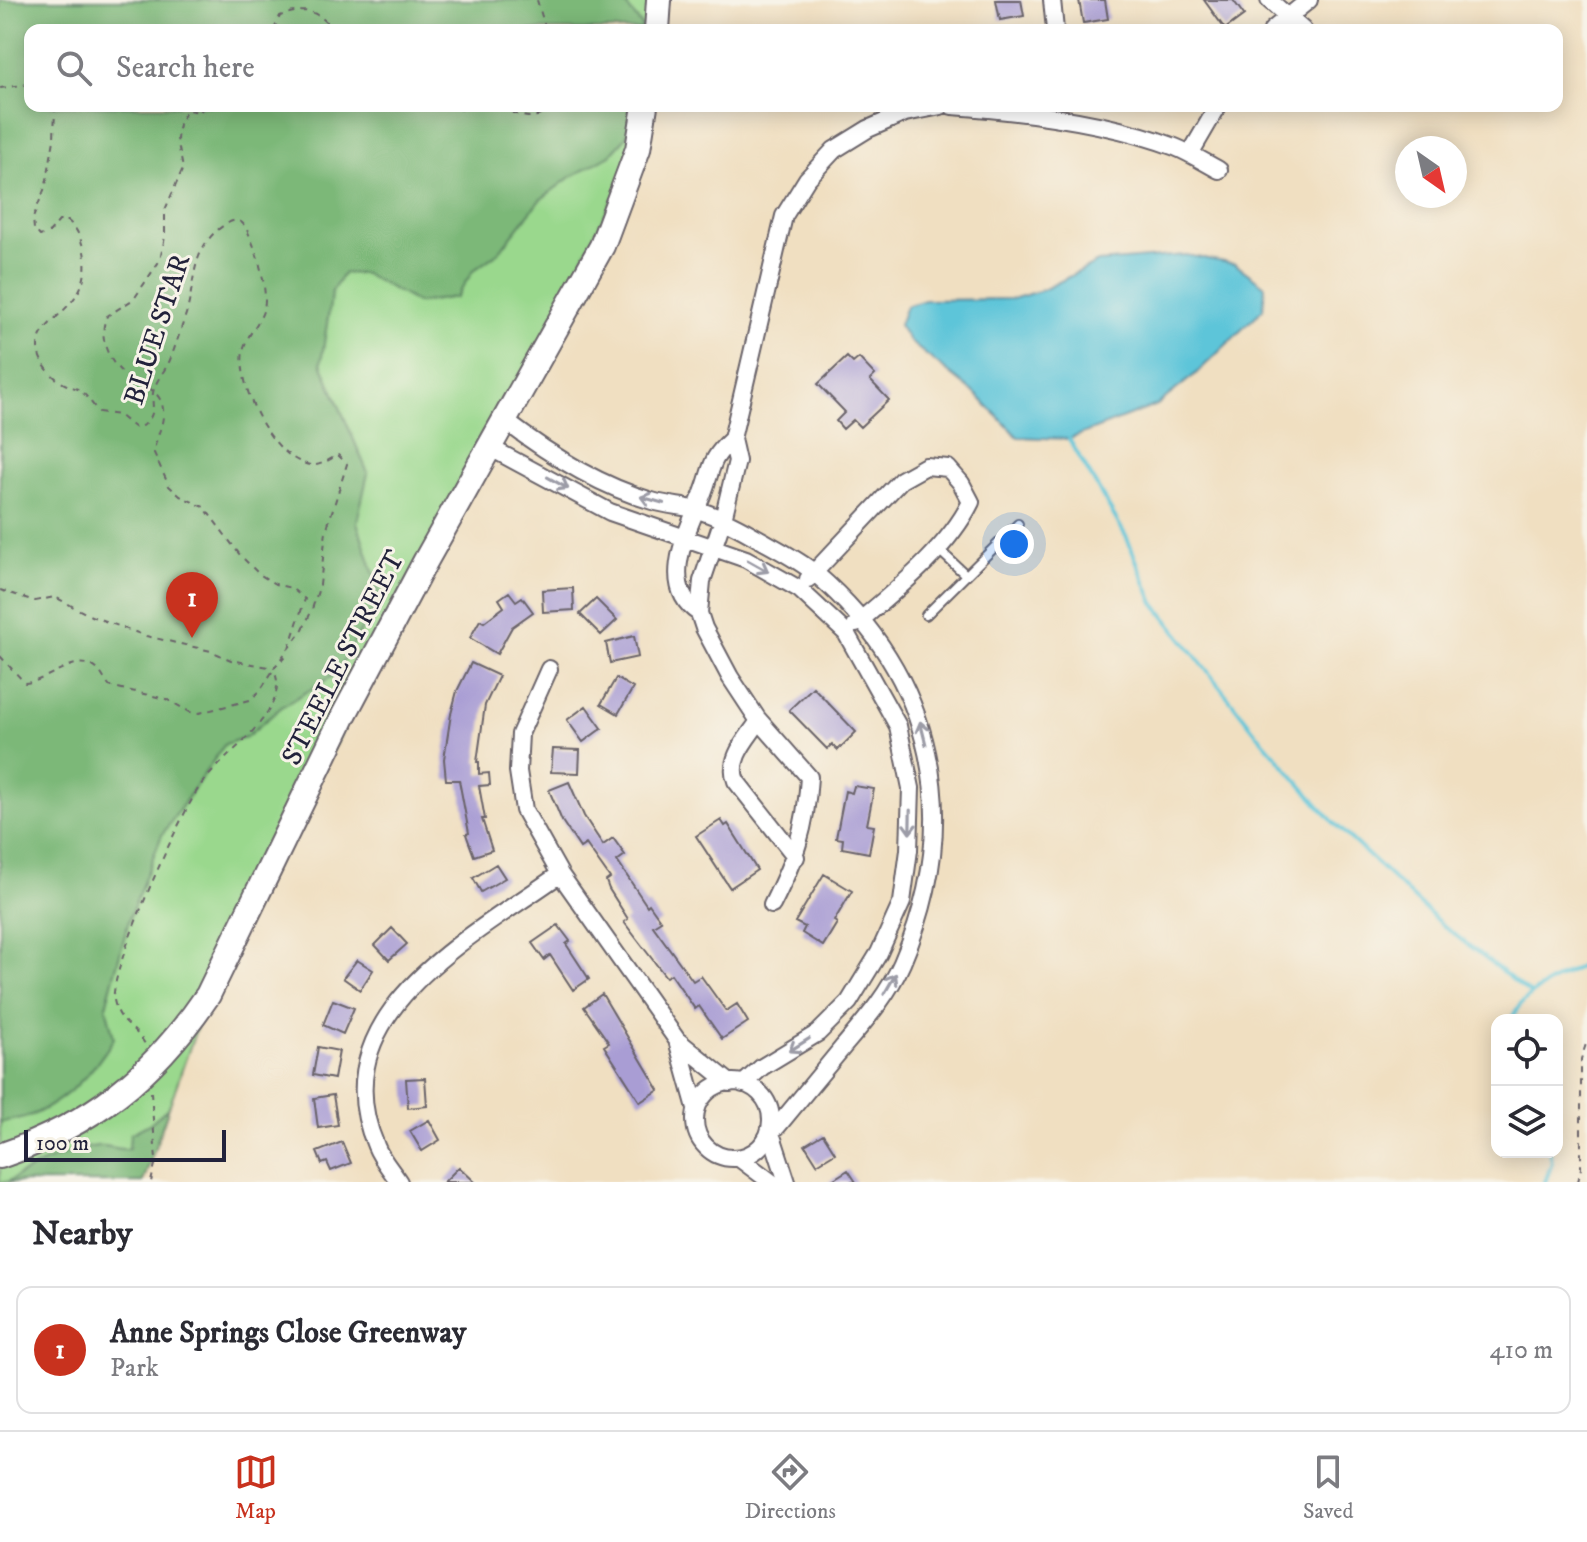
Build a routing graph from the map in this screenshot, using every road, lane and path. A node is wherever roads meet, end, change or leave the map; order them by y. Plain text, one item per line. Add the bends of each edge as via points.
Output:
1 (537, 0) edge
2 (659, 0) edge
3 (1052, 0) edge
4 (1269, 0) edge
5 (1309, 0) edge
6 (1287, 16) junction
7 (277, 24) edge
8 (328, 24) edge
9 (544, 24) edge
10 (657, 24) edge
11 (1054, 24) edge
12 (1278, 24) edge
13 (1296, 24) edge
14 (24, 85) edge
15 (0, 88) edge
16 (55, 112) edge
17 (184, 112) edge
18 (512, 112) edge
19 (546, 112) edge
20 (644, 112) edge
21 (910, 112) edge
22 (1050, 112) edge
23 (1214, 112) edge
24 (1190, 154) junction
25 (1219, 170) dead end
26 (153, 391) junction
27 (504, 420) junction
28 (732, 439) junction
29 (489, 447) junction
30 (694, 509) junction
31 (723, 519) junction
32 (1018, 524) dead end
33 (685, 538) junction
34 (713, 547) junction
35 (938, 549) junction
36 (814, 572) junction
37 (966, 575) junction
38 (799, 589) junction
39 (0, 590) edge
40 (699, 613) junction
41 (926, 615) dead end
42 (862, 619) junction
43 (846, 633) junction
44 (287, 652) junction
45 (0, 656) edge
46 (274, 668) junction
47 (549, 669) dead end
48 (759, 721) junction
49 (933, 785) junction
50 (911, 788) junction
51 (796, 857) junction
52 (560, 874) junction
53 (772, 905) dead end
54 (677, 1040) junction
55 (1587, 1041) edge
56 (145, 1045) dead end
57 (737, 1083) junction
58 (151, 1090) dead end
59 (696, 1108) junction
60 (769, 1132) junction
61 (0, 1156) edge
62 (739, 1158) junction
63 (151, 1182) edge
64 (399, 1182) edge
65 (771, 1182) edge
66 (787, 1182) edge
67 (1578, 1182) edge

1 - 9 path
2 - 10 street
3 - 11 street
4 - 6 street
5 - 6 street
6 - 12 street
6 - 13 street
7 - 8 path via 280,16 304,11
14 - 15 path
16 - 26 path, BLUE STAR via 49,170 32,224 40,236 59,221 68,221 79,234 86,264 70,306 41,333 39,355 49,372 80,389 99,412 119,415 135,428 152,416
17 - 26 path via 177,139 183,168 165,210 160,260 134,299 110,314 103,326 106,348 120,370
18 - 19 path via 534,117
20 - 27 street, STEELE STREET via 638,149 602,246
21 - 28 street via 834,150 807,179 784,216
22 - 24 street via 1138,134
23 - 24 street
24 - 25 street
26 - 44 path via 163,416 154,453 169,486 204,507 259,574 305,599
26 - 44 path, BLUE STAR via 187,311 203,246 222,227 239,220 257,256 265,297 243,355 254,409 279,445 304,463 316,465 338,455 347,464 326,531 316,599
27 - 29 street, STEELE STREET
30 -> 27 street via 610,486
28 - 30 street via 715,454
28 - 31 street via 737,461
29 -> 33 street via 610,512
29 - 61 street, STEELE STREET via 345,713 208,995 185,1029 132,1085 99,1110 44,1140
30 - 31 street
30 - 33 street
31 - 34 street
31 - 36 street
32 - 37 lane
33 - 34 street
33 - 40 street via 678,581 687,605
34 -> 38 street
34 - 40 street
35 - 36 street via 971,502 948,468 926,466 901,480
35 - 37 lane
35 - 42 street
36 - 38 street
36 - 42 street
37 - 41 lane
38 - 43 street
39 - 46 path via 35,601 55,597 146,636
40 - 48 street
42 - 43 street
49 -> 42 street via 919,718
43 - 50 street via 898,726
44 - 46 path, BLUE STAR
45 - 46 path, BLUE STAR via 25,683 85,663 114,688 166,699 199,713 250,700
46 - 56 path via 277,685 270,708 198,789 132,932 114,998 122,1020
47 - 52 street via 520,734 518,771 524,810
48 - 51 street via 809,777
48 - 51 street via 732,772
49 - 50 street
60 -> 49 street via 879,1003 901,964 929,886
50 -> 57 street via 902,902 879,953 849,1002 818,1033
51 - 53 street
52 - 54 street
52 - 64 street via 441,957 400,995 368,1051 362,1102 376,1147
54 - 57 street
54 - 59 street
55 - 67 path via 1581,1059
57 - 59 street via 711,1089
57 - 60 street via 765,1099 771,1111
58 - 63 path via 156,1160
59 - 62 street via 702,1143 723,1158
60 - 62 street via 760,1148
60 - 66 street
62 - 65 street

